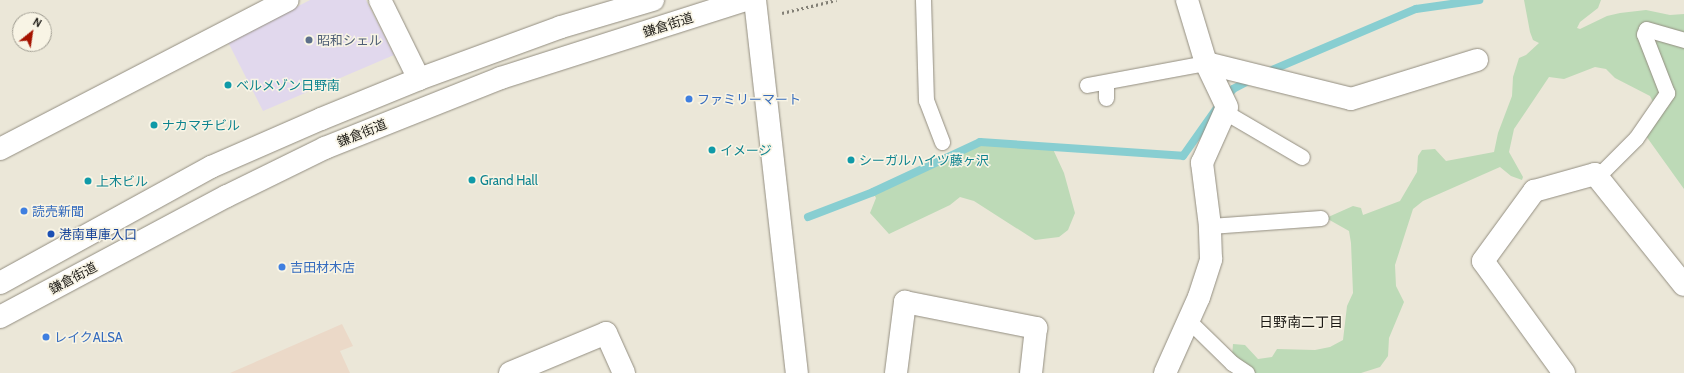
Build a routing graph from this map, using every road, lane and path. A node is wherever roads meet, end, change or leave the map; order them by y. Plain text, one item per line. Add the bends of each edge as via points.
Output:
1 (288, 0) edge
2 (380, 0) edge
3 (652, 0) edge
4 (746, 0) edge
5 (836, 0) edge
6 (923, 0) edge
7 (1187, 0) edge
8 (757, 9) edge
9 (1684, 40) edge
10 (1478, 60) dead end
11 (1206, 63) junction
12 (419, 79) junction
13 (1106, 82) junction
14 (1087, 85) dead end
15 (1106, 98) dead end
16 (1226, 109) junction
17 (942, 142) dead end
18 (0, 149) edge
19 (1302, 157) dead end
20 (1595, 174) junction
21 (1322, 218) dead end
22 (1210, 226) junction
23 (0, 283) edge
24 (1684, 285) edge
25 (0, 317) edge
26 (1188, 320) junction
27 (510, 373) edge
28 (624, 373) edge
29 (797, 373) edge
30 (896, 373) edge
31 (1031, 373) edge
32 (1165, 373) edge
33 (1247, 373) edge
34 (1564, 373) edge

1 - 18 street
2 - 12 street
3 - 12 street via 561,27
4 - 25 street, 鎌倉街道 via 501,78 325,148 227,196
5 - 8 path
6 - 17 lane via 926,100
7 - 11 street
8 - 29 street
9 - 20 lane via 1646,29 1644,34 1667,93 1636,138 1601,173
10 - 11 street via 1351,99
11 - 13 lane
11 - 16 street
12 - 23 street via 211,167
13 - 14 lane
13 - 15 lane
16 - 19 lane
16 - 22 street via 1202,163
20 - 24 street
20 - 34 street via 1534,191 1483,261
21 - 22 lane
22 - 26 street via 1210,259 1199,297
26 - 32 street
26 - 33 lane via 1232,364
27 - 28 street via 606,333
30 - 31 street via 905,302 1036,328

